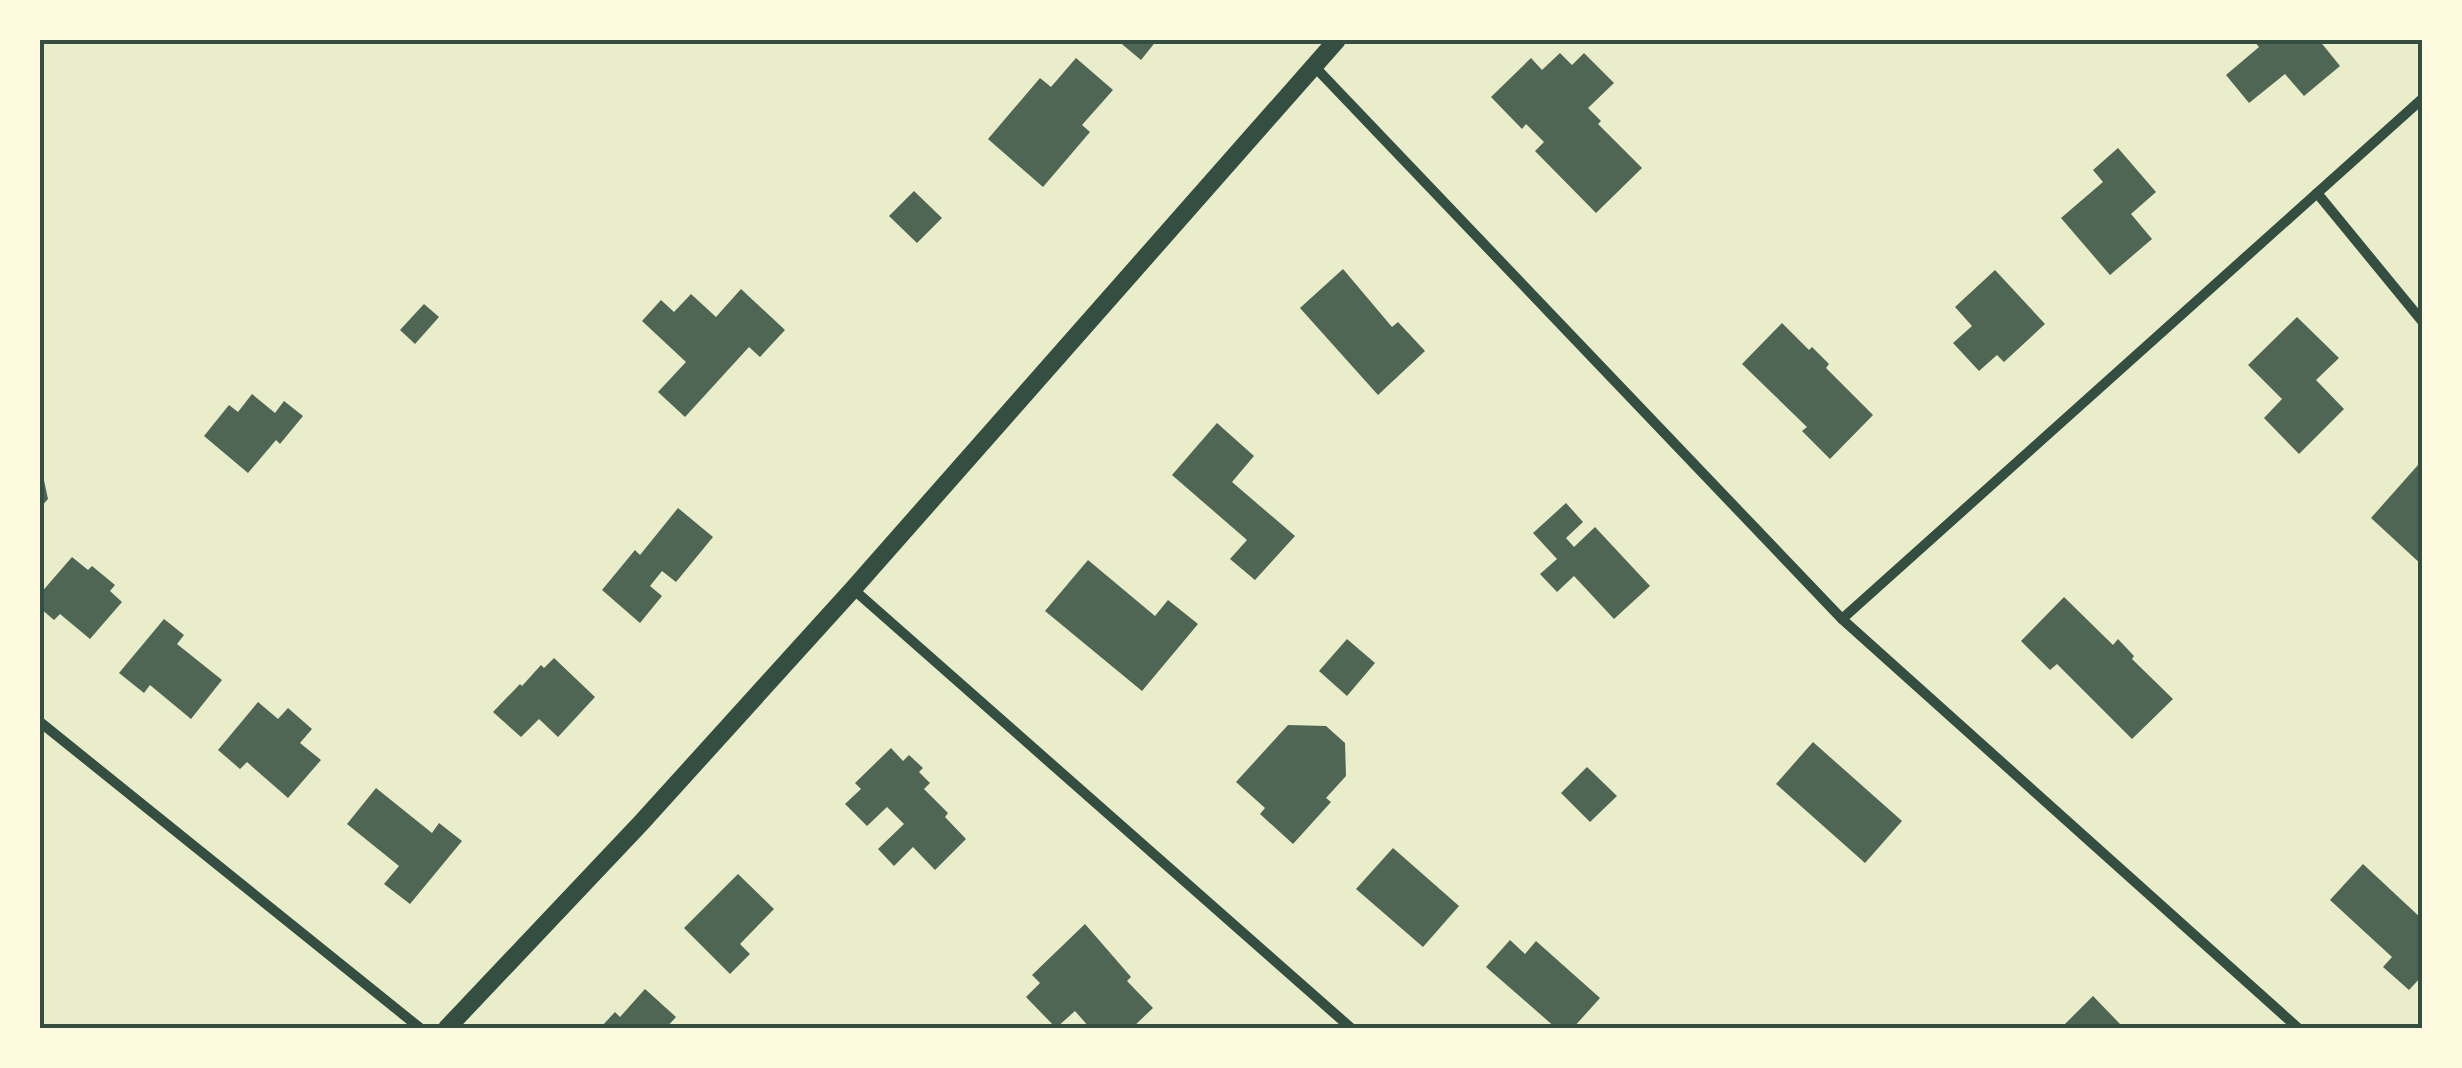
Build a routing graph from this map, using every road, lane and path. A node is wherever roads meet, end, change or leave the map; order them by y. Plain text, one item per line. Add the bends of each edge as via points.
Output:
1 (1337, 40) edge
2 (1314, 66) junction
3 (2422, 99) edge
4 (2317, 193) junction
5 (2422, 322) edge
6 (853, 588) junction
7 (1842, 619) junction
8 (40, 722) edge
9 (420, 1028) edge
10 (447, 1028) edge
11 (1351, 1028) edge
12 (2298, 1028) edge

1 - 2 street
2 - 6 street
2 - 7 street
3 - 4 street
4 - 5 street
4 - 7 street
6 - 10 street
6 - 11 street
7 - 12 street
8 - 9 street

